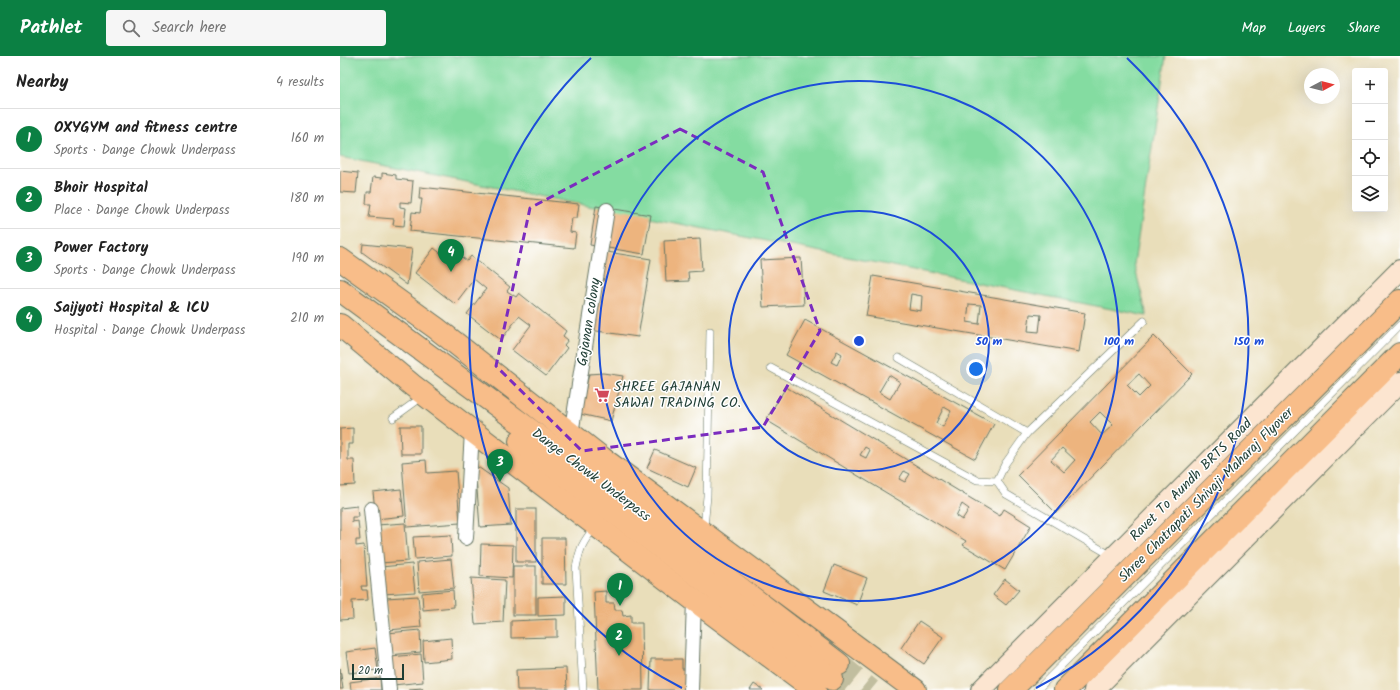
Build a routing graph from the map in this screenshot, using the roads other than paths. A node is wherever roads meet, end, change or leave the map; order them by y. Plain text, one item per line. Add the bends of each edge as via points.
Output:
1 (606, 210) dead end
2 (340, 259) edge
3 (1400, 270) edge
4 (340, 290) edge
5 (1400, 301) edge
6 (340, 306) edge
7 (1144, 321) dead end
8 (340, 325) edge
9 (1400, 325) edge
10 (710, 331) dead end
11 (1400, 354) edge
12 (899, 358) dead end
13 (770, 368) dead end
14 (1400, 382) edge
15 (426, 394) junction
16 (393, 418) dead end
17 (472, 431) junction
18 (1026, 433) junction
19 (571, 434) junction
20 (997, 481) junction
21 (371, 510) dead end
22 (597, 525) junction
23 (703, 533) junction
24 (466, 538) dead end
25 (1114, 557) junction
26 (694, 600) junction
27 (829, 678) edge
28 (916, 689) edge
29 (389, 690) edge
30 (582, 690) edge
31 (691, 690) edge
32 (982, 690) edge
33 (1012, 690) edge
34 (1037, 690) edge
35 (1065, 690) edge
36 (1094, 690) edge

1 - 19 street, Gajanan colony
2 - 19 main road via 436,328
3 - 25 street, Ravet To Aundh BRTS Road
4 - 27 main road, Dange Chowk Underpass via 624,499
5 - 33 main road, Shree Chatrapati Shivaji Maharaj Flyover
6 - 27 main road, Dange Chowk Underpass
7 - 18 lane
8 - 15 main road
9 - 34 lane
10 - 23 lane via 708,496
11 - 35 main road
12 - 18 lane
13 - 20 lane via 977,480
14 - 36 street
15 - 16 lane
15 - 17 main road
17 - 22 main road
17 - 24 street
18 - 20 lane
19 - 23 main road
20 - 25 lane via 1006,494
21 - 29 street
22 - 26 main road
22 - 30 lane via 580,549 576,568
23 - 28 main road
25 - 32 street, Ravet To Aundh BRTS Road
26 - 27 main road
26 - 31 street

